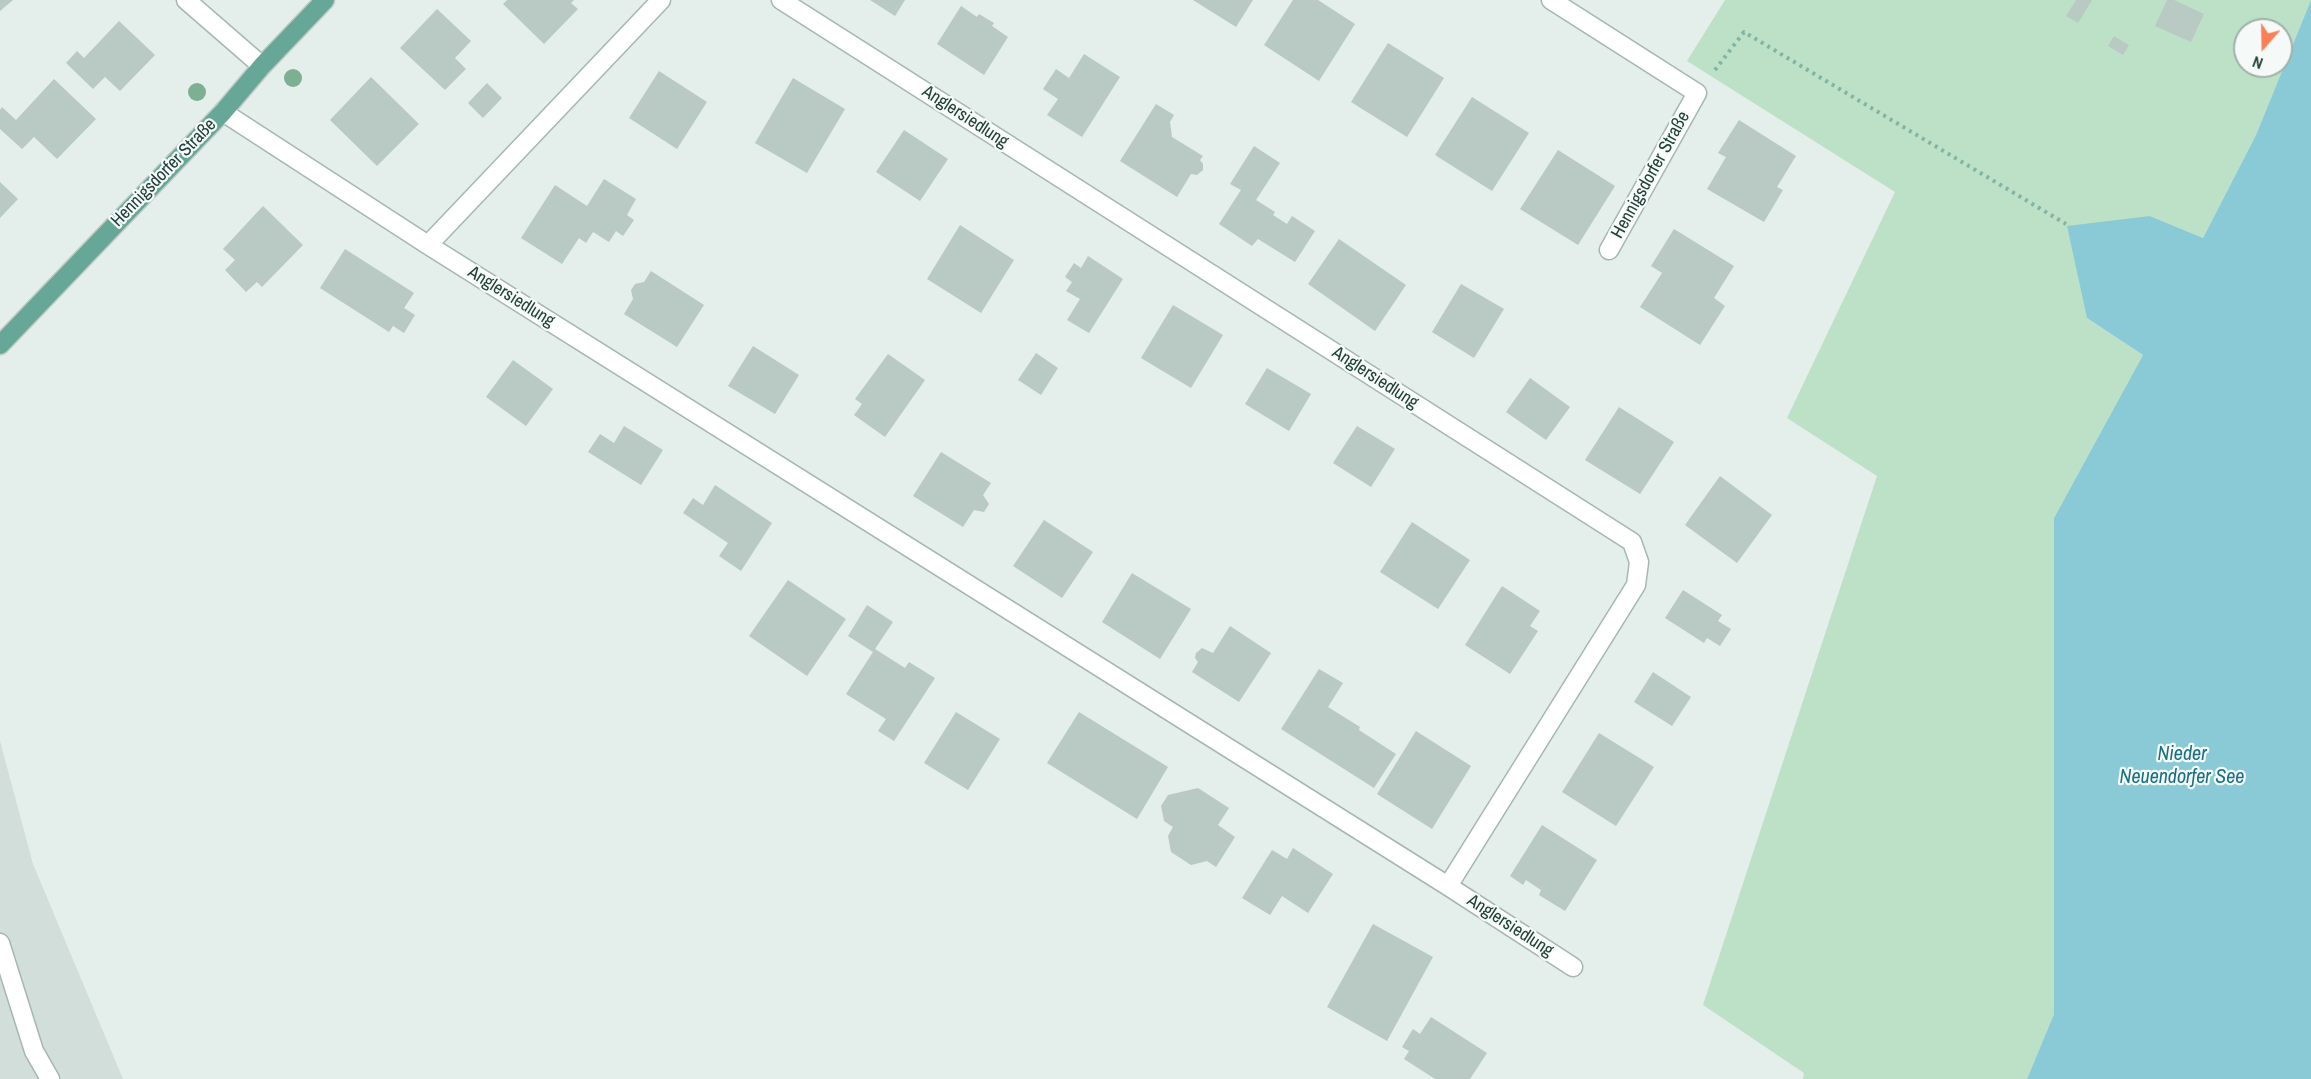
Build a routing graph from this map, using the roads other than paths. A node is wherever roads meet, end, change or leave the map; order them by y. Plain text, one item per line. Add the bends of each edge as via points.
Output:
1 (186, 0) edge
2 (325, 0) edge
3 (661, 0) edge
4 (781, 0) edge
5 (1551, 0) edge
6 (262, 66) junction
7 (223, 112) junction
8 (428, 245) junction
9 (1609, 250) dead end
10 (0, 345) edge
11 (1448, 886) junction
12 (0, 944) edge
13 (1572, 967) dead end
14 (50, 1079) edge

1 - 6 street
2 - 6 main road, Hennigsdorfer Straße
3 - 8 street
4 - 11 street, Anglersiedlung via 1632,542 1639,562 1636,585
5 - 9 street, Hennigsdorfer Straße via 1697,93
6 - 7 main road, Hennigsdorfer Straße
7 - 8 street, Anglersiedlung
7 - 10 main road, Hennigsdorfer Straße
8 - 11 street, Anglersiedlung
11 - 13 street, Anglersiedlung
12 - 14 street via 34,1051

